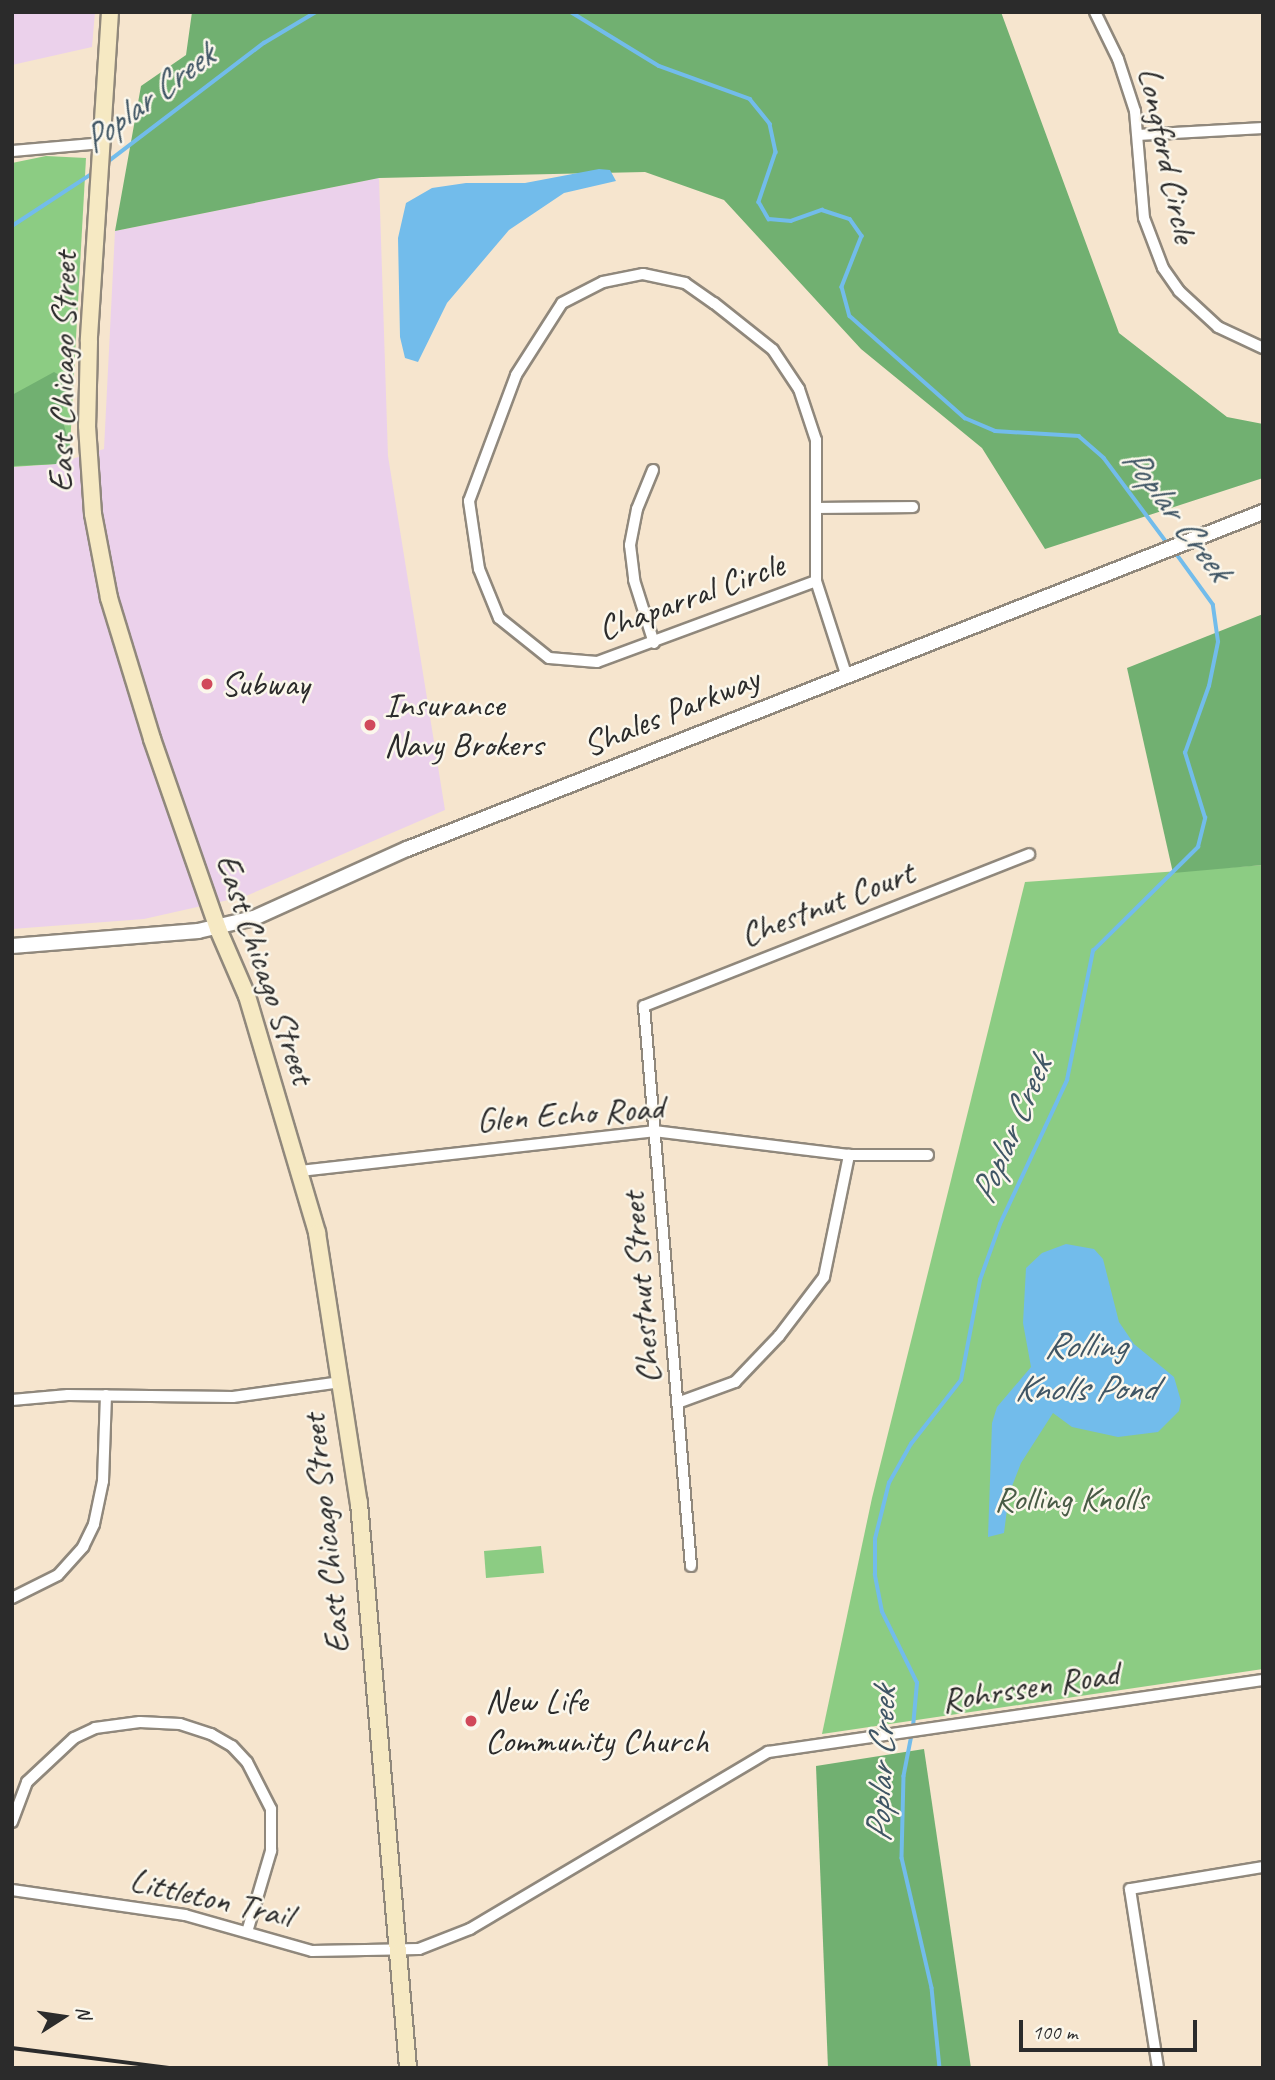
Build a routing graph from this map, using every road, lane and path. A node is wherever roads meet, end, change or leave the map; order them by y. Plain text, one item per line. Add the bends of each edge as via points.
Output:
1 (110, 12) edge
2 (1095, 12) edge
3 (1263, 128) edge
4 (1138, 135) junction
5 (103, 144) junction
6 (12, 151) edge
7 (1263, 348) edge
8 (653, 470) dead end
9 (820, 508) junction
10 (913, 508) dead end
11 (1263, 512) edge
12 (816, 581) junction
13 (654, 643) junction
14 (846, 674) junction
15 (1029, 854) dead end
16 (218, 929) junction
17 (12, 946) edge
18 (644, 1006) joint
19 (654, 1131) junction
20 (849, 1155) junction
21 (928, 1156) dead end
22 (300, 1171) junction
23 (341, 1382) junction
24 (106, 1395) junction
25 (12, 1400) edge
26 (680, 1402) junction
27 (691, 1566) dead end
28 (12, 1598) edge
29 (1263, 1679) edge
30 (12, 1822) edge
31 (1263, 1867) edge
32 (12, 1890) edge
33 (247, 1932) junction
34 (397, 1952) junction
35 (408, 2068) edge
36 (1158, 2068) edge

1 - 5 main road, East Chicago Street
2 - 4 street, Longford Circle via 1126,81
3 - 4 street
4 - 7 street, Longford Circle via 1144,218 1163,268 1179,291 1218,327
5 - 6 street
5 - 16 main road, East Chicago Street via 87,426 93,514 122,644
8 - 13 street via 637,509 631,545 635,580
9 - 10 street
9 - 12 street, Chaparral Circle
9 - 13 street, Chaparral Circle via 816,440 799,389 773,350 685,284 643,274 603,282 562,303 516,375 483,454 469,501 479,569 499,618 549,658 597,662
11 - 14 street, Shales Parkway
12 - 13 street, Chaparral Circle
12 - 14 street, Chaparral Circle
14 - 16 street, Shales Parkway
15 - 18 street, Chestnut Court
16 - 17 street, Shales Parkway
16 - 22 main road, East Chicago Street via 247,996
18 - 19 street, Chestnut Street
19 - 20 street, Glen Echo Road
19 - 22 street, Glen Echo Road
19 - 26 street, Chestnut Street
20 - 21 street, Glen Echo Road
20 - 26 street via 824,1276 779,1336 734,1382
22 - 23 main road, East Chicago Street via 317,1233
23 - 24 street via 233,1397
23 - 34 main road, East Chicago Street via 359,1503
24 - 25 street
24 - 28 street via 103,1481 94,1524 83,1546 58,1575
26 - 27 street, Chestnut Street
29 - 34 street, Rohrssen Road via 768,1752 470,1929 419,1949
30 - 33 street via 38,1766 95,1728 140,1722 180,1724 211,1734 247,1762 271,1808 271,1851
31 - 36 street via 1130,1889
32 - 33 street, Littleton Trail via 131,1905
33 - 34 street, Littleton Trail via 312,1951
34 - 35 main road, East Chicago Street

